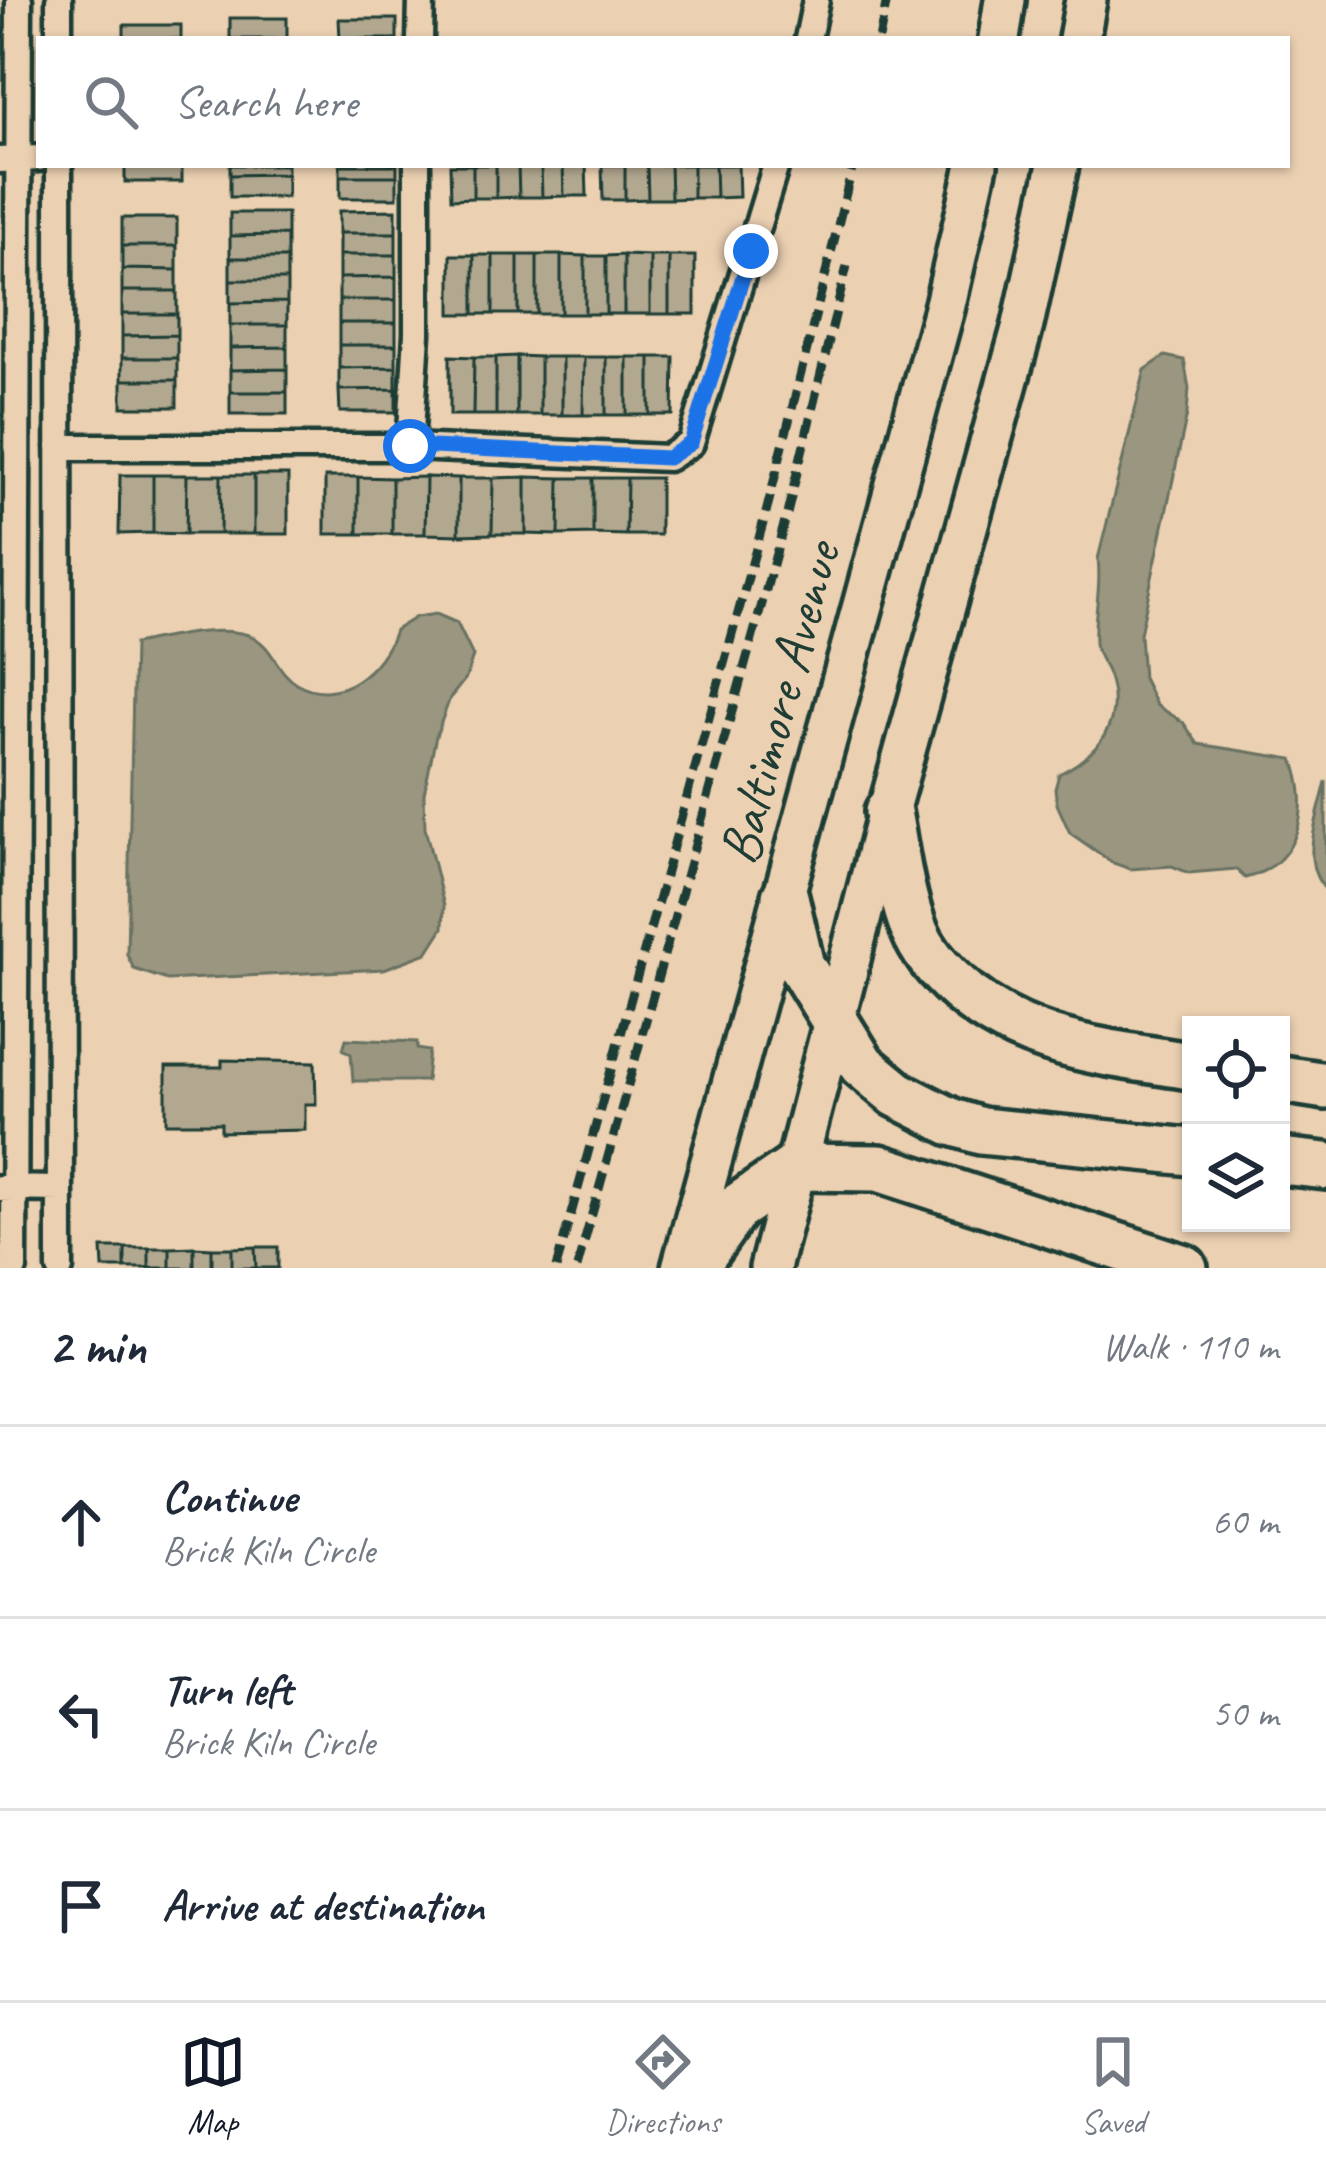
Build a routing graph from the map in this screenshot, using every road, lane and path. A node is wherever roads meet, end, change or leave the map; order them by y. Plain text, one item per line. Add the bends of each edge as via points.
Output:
1 (19, 0) edge
2 (59, 0) edge
3 (421, 0) edge
4 (816, 0) edge
5 (1005, 0) edge
6 (1086, 0) edge
7 (59, 36) edge
8 (420, 36) edge
9 (809, 36) edge
10 (999, 36) edge
11 (1080, 36) edge
12 (19, 159) edge
13 (59, 168) edge
14 (417, 168) edge
15 (775, 168) edge
16 (975, 168) edge
17 (1057, 168) edge
18 (410, 446) junction
19 (59, 447) junction
20 (7, 605) edge
21 (59, 611) junction
22 (7, 761) edge
23 (59, 761) junction
24 (888, 812) junction
25 (785, 897) junction
26 (835, 1022) junction
27 (1182, 1065) edge
28 (1290, 1080) edge
29 (1326, 1086) edge
30 (1182, 1151) edge
31 (1290, 1163) edge
32 (1326, 1166) edge
33 (796, 1167) junction
34 (7, 1188) edge
35 (60, 1190) junction
36 (14, 1268) edge
37 (59, 1268) edge
38 (682, 1268) edge
39 (694, 1268) edge
40 (770, 1268) edge
41 (1184, 1268) edge

1 - 12 street
2 - 7 street
3 - 8 street
4 - 9 street
5 - 10 main road
6 - 11 main road
12 - 20 street
13 - 19 street
14 - 18 street
15 - 18 street via 691,443 668,458
16 - 25 main road, Baltimore Avenue
17 - 24 main road via 1023,325
18 - 19 street
19 - 21 street
20 - 21 street
20 - 22 street
21 - 23 street
22 - 23 street
22 - 34 street
23 - 35 street
24 - 26 main road
24 - 27 highway via 911,923 935,966 976,1006 1072,1048
25 - 26 highway via 801,965
25 - 38 main road, Baltimore Avenue
26 - 30 highway via 876,1078 952,1122
26 - 33 main road
28 - 29 highway
31 - 32 highway
33 - 39 highway via 736,1208
33 - 40 main road
33 - 41 highway via 879,1168
34 - 35 street
34 - 36 street
35 - 37 street

